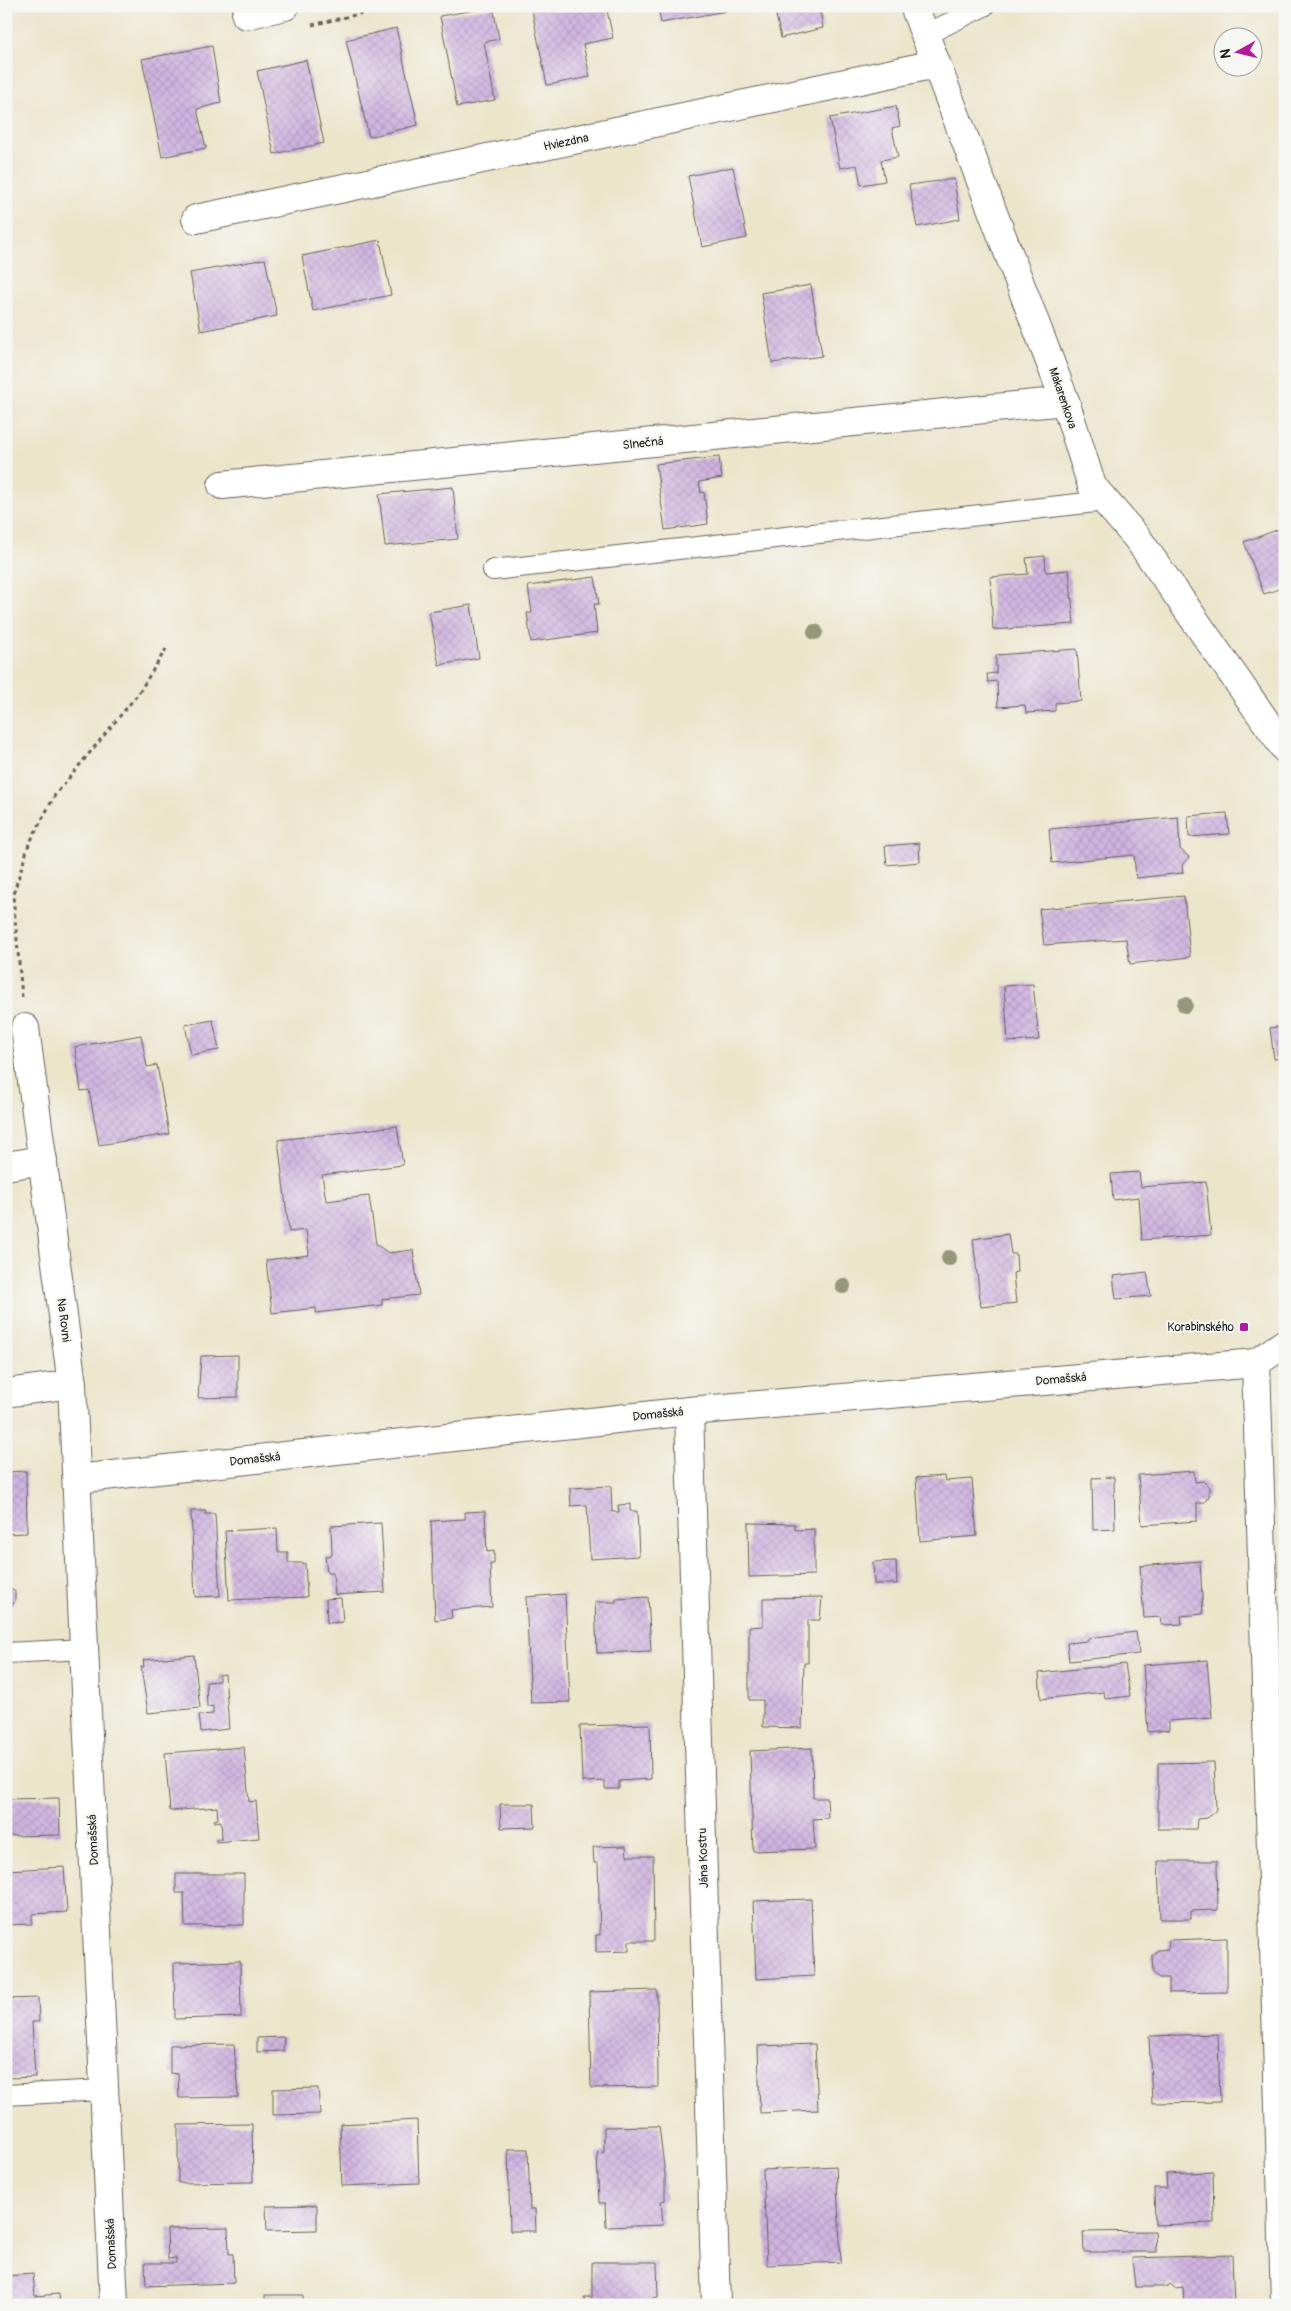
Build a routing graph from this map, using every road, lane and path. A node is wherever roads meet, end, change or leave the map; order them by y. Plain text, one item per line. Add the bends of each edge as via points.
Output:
1 (285, 6) edge
2 (393, 6) edge
3 (914, 6) edge
4 (984, 6) edge
5 (246, 15) dead end
6 (303, 28) dead end
7 (925, 35) junction
8 (936, 64) junction
9 (196, 220) dead end
10 (1065, 401) junction
11 (222, 485) dead end
12 (1104, 501) junction
13 (493, 570) dead end
14 (166, 649) dead end
15 (1285, 749) edge
16 (25, 1028) joint
17 (43, 1160) junction
18 (6, 1166) edge
19 (1285, 1343) edge
20 (1256, 1363) junction
21 (72, 1384) junction
22 (6, 1392) edge
23 (689, 1411) junction
24 (77, 1480) junction
25 (84, 1649) junction
26 (6, 1653) edge
27 (104, 2090) junction
28 (6, 2095) edge
29 (1285, 2302) edge
30 (114, 2305) edge
31 (716, 2305) edge

1 - 5 street
2 - 6 path
3 - 7 street, Makarenkova
4 - 7 lane
7 - 8 street, Makarenkova
8 - 9 street, Hviezdna
8 - 10 street, Makarenkova
10 - 11 street, Slnečná
10 - 12 street, Makarenkova via 1092,486
12 - 13 lane
12 - 15 street, Makarenkova via 1138,539
14 - 16 path via 138,694 55,796 29,844 13,895
16 - 17 street, Na Rovni
17 - 18 street
17 - 21 street, Na Rovni
19 - 20 street
20 - 23 street, Domašská
20 - 29 street
21 - 22 street
21 - 24 street, Na Rovni
23 - 24 street, Domašská
23 - 31 street, Jána Kostru
24 - 25 street, Domašská
25 - 26 lane
25 - 27 street, Domašská
27 - 28 lane
27 - 30 street, Domašská

